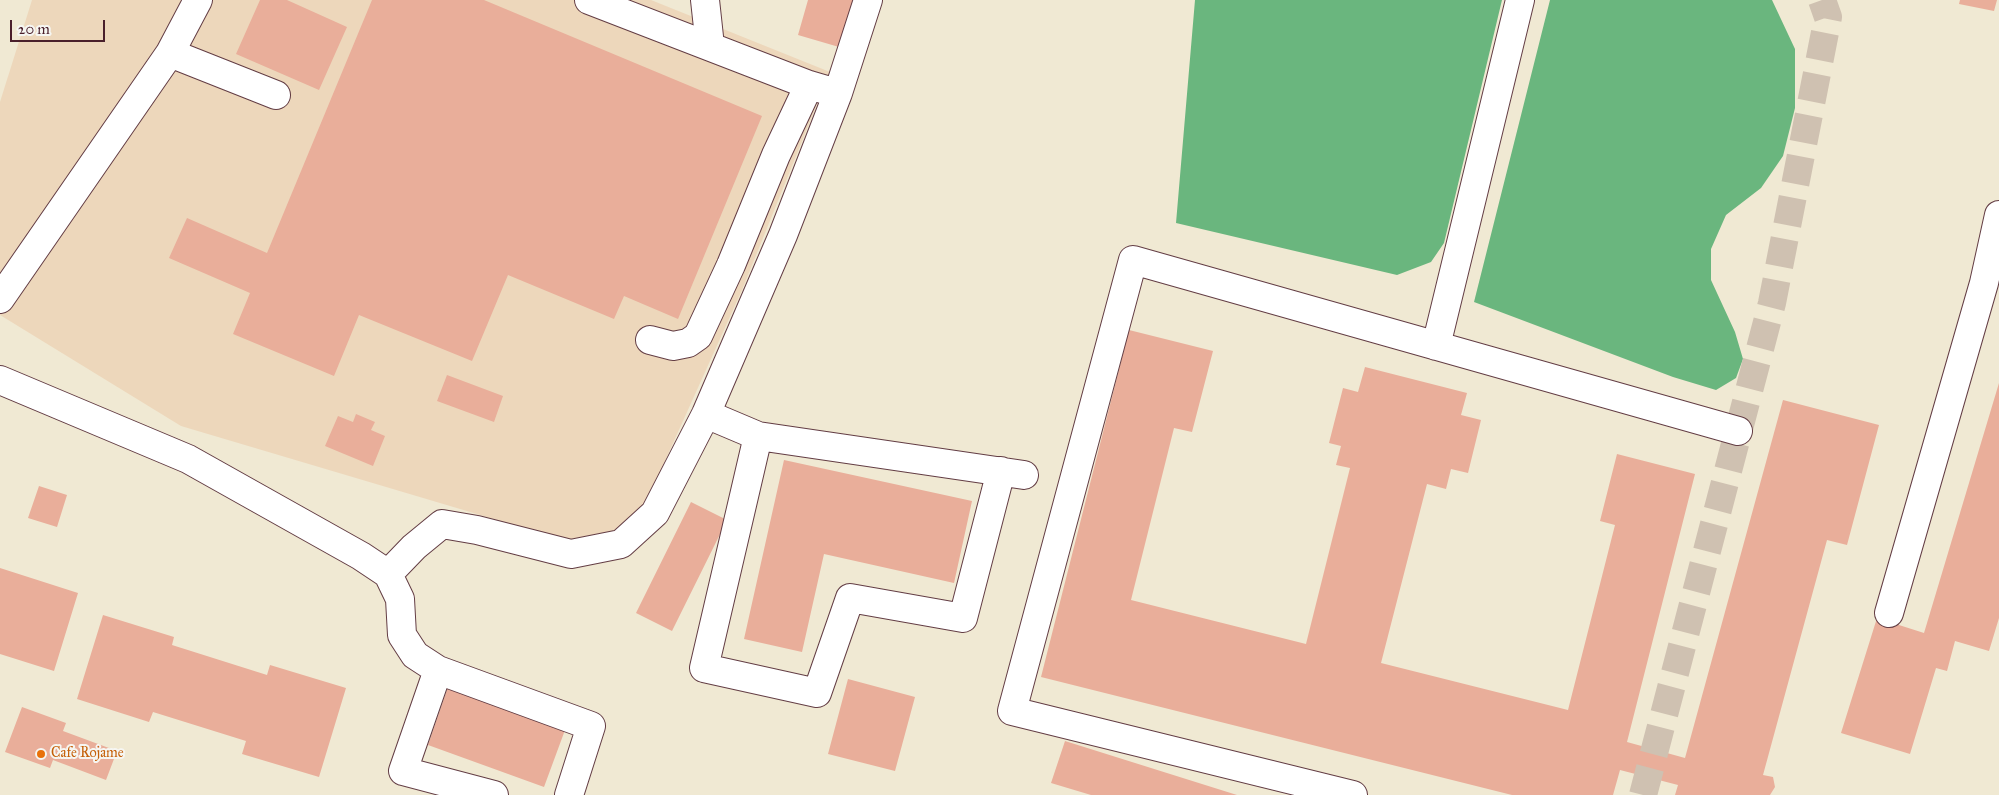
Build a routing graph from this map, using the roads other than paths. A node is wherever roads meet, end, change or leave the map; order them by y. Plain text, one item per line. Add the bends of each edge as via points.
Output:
1 (198, 0) edge
2 (589, 0) edge
3 (705, 0) edge
4 (868, 0) edge
5 (1520, 0) edge
6 (710, 46) junction
7 (170, 53) junction
8 (808, 85) junction
9 (838, 93) junction
10 (276, 95) dead end
11 (1999, 215) edge
12 (1991, 285) edge
13 (0, 299) edge
14 (650, 340) dead end
15 (1436, 346) junction
16 (0, 380) edge
17 (706, 414) junction
18 (1738, 431) dead end
19 (758, 436) junction
20 (388, 574) junction
21 (1889, 613) dead end
22 (438, 670) junction
23 (494, 795) edge
24 (569, 795) edge
25 (1353, 795) edge

1 - 7 lane
2 - 6 lane
3 - 6 lane
4 - 9 lane
5 - 15 lane
6 - 8 lane
7 - 10 lane
7 - 13 lane
8 - 9 lane
8 - 14 lane via 698,336 688,343 673,346
9 - 17 lane via 783,235
11 - 12 lane
12 - 21 lane
15 - 18 lane
15 - 25 lane via 1133,260 1012,711
16 - 20 lane via 188,459 362,556
17 - 19 lane
17 - 20 lane via 655,513 621,544 571,554 442,524
19 - 19 lane via 1013,473 963,618 850,598 817,693 704,668
20 - 22 lane via 400,599 402,635 415,655
22 - 23 lane via 404,772
22 - 24 lane via 591,726

